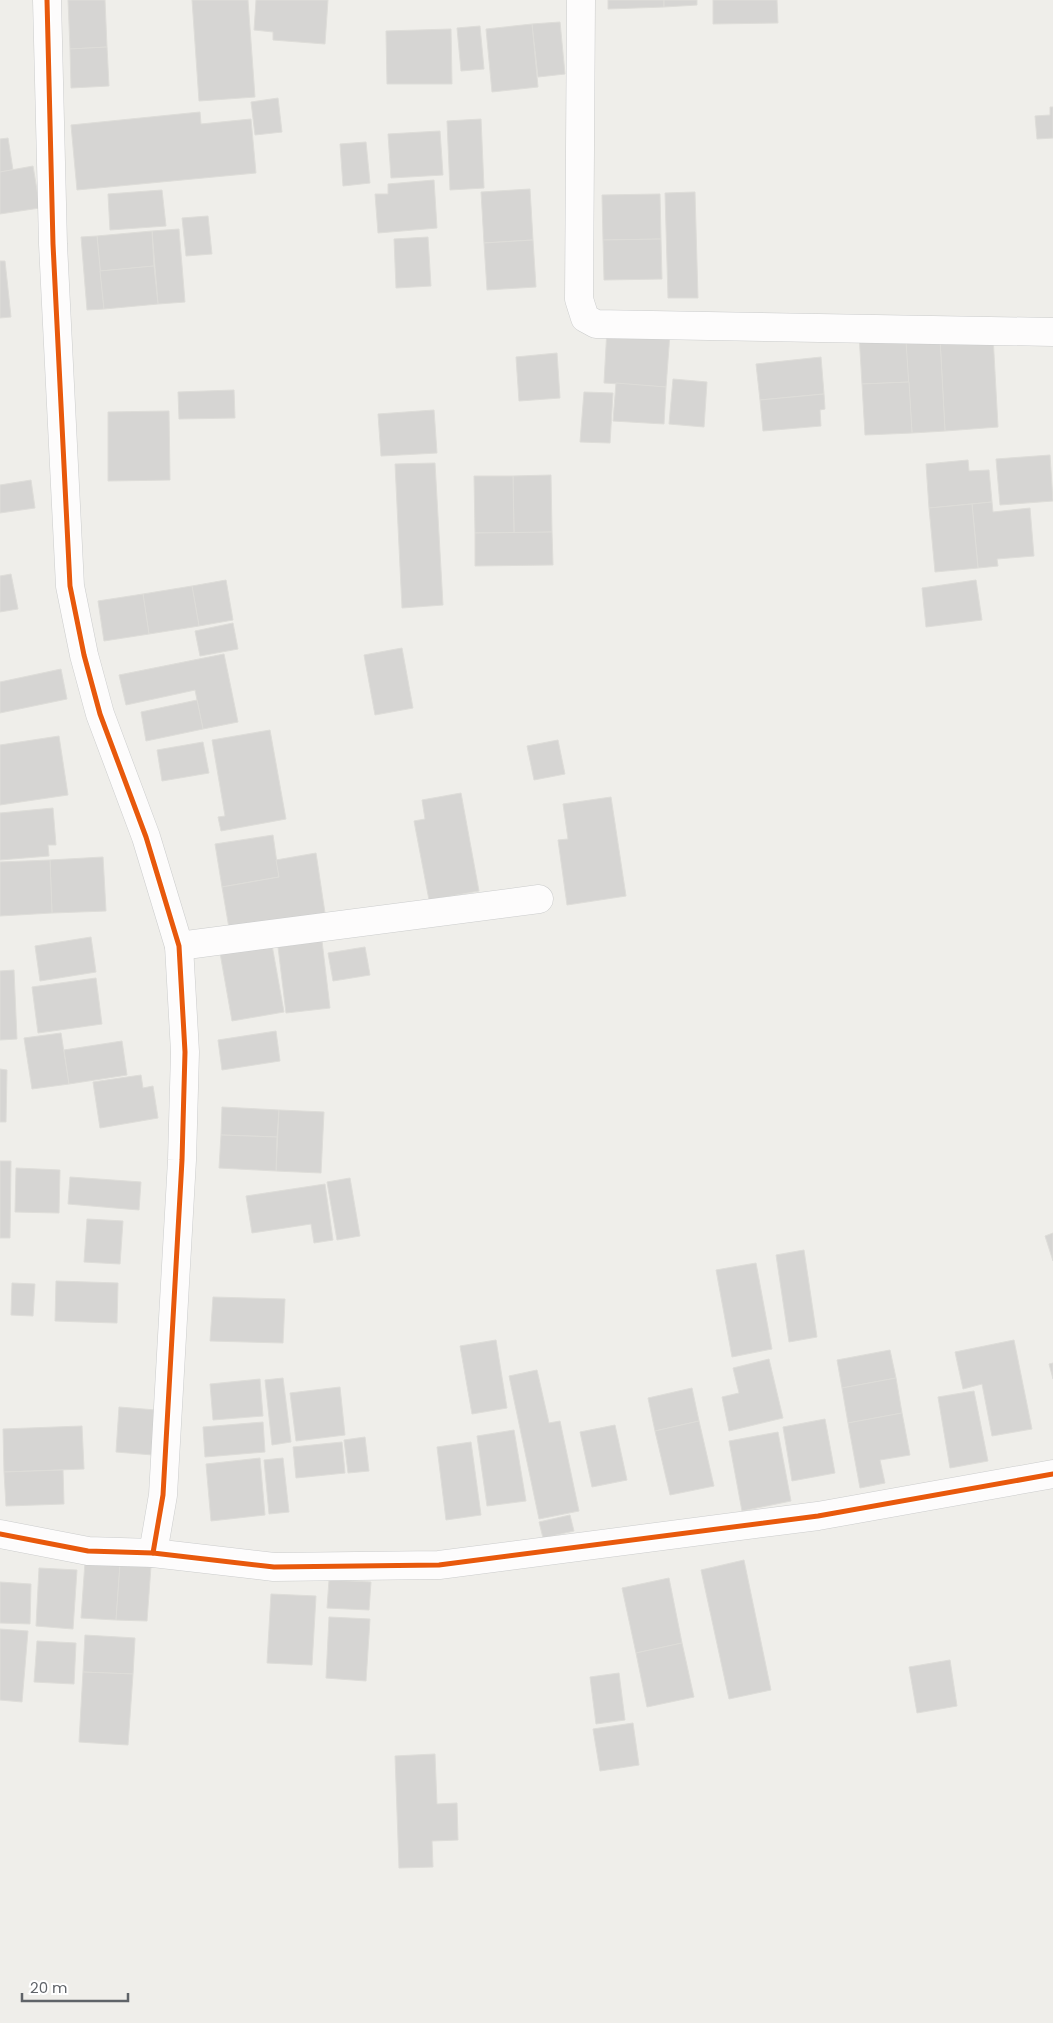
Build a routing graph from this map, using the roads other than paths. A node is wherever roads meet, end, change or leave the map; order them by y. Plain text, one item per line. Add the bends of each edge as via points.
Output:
1 (47, 0) edge
2 (581, 0) edge
3 (1053, 332) edge
4 (539, 899) dead end
5 (178, 946) junction
6 (1053, 1474) edge
7 (0, 1534) edge
8 (153, 1553) junction

1 - 5 street via 53,244 70,586 100,714 146,837
2 - 3 street via 579,299 585,318 596,324
4 - 5 street
5 - 8 street via 185,1052 182,1160 164,1495
6 - 8 street via 818,1516 439,1565 274,1567
7 - 8 street via 88,1551

